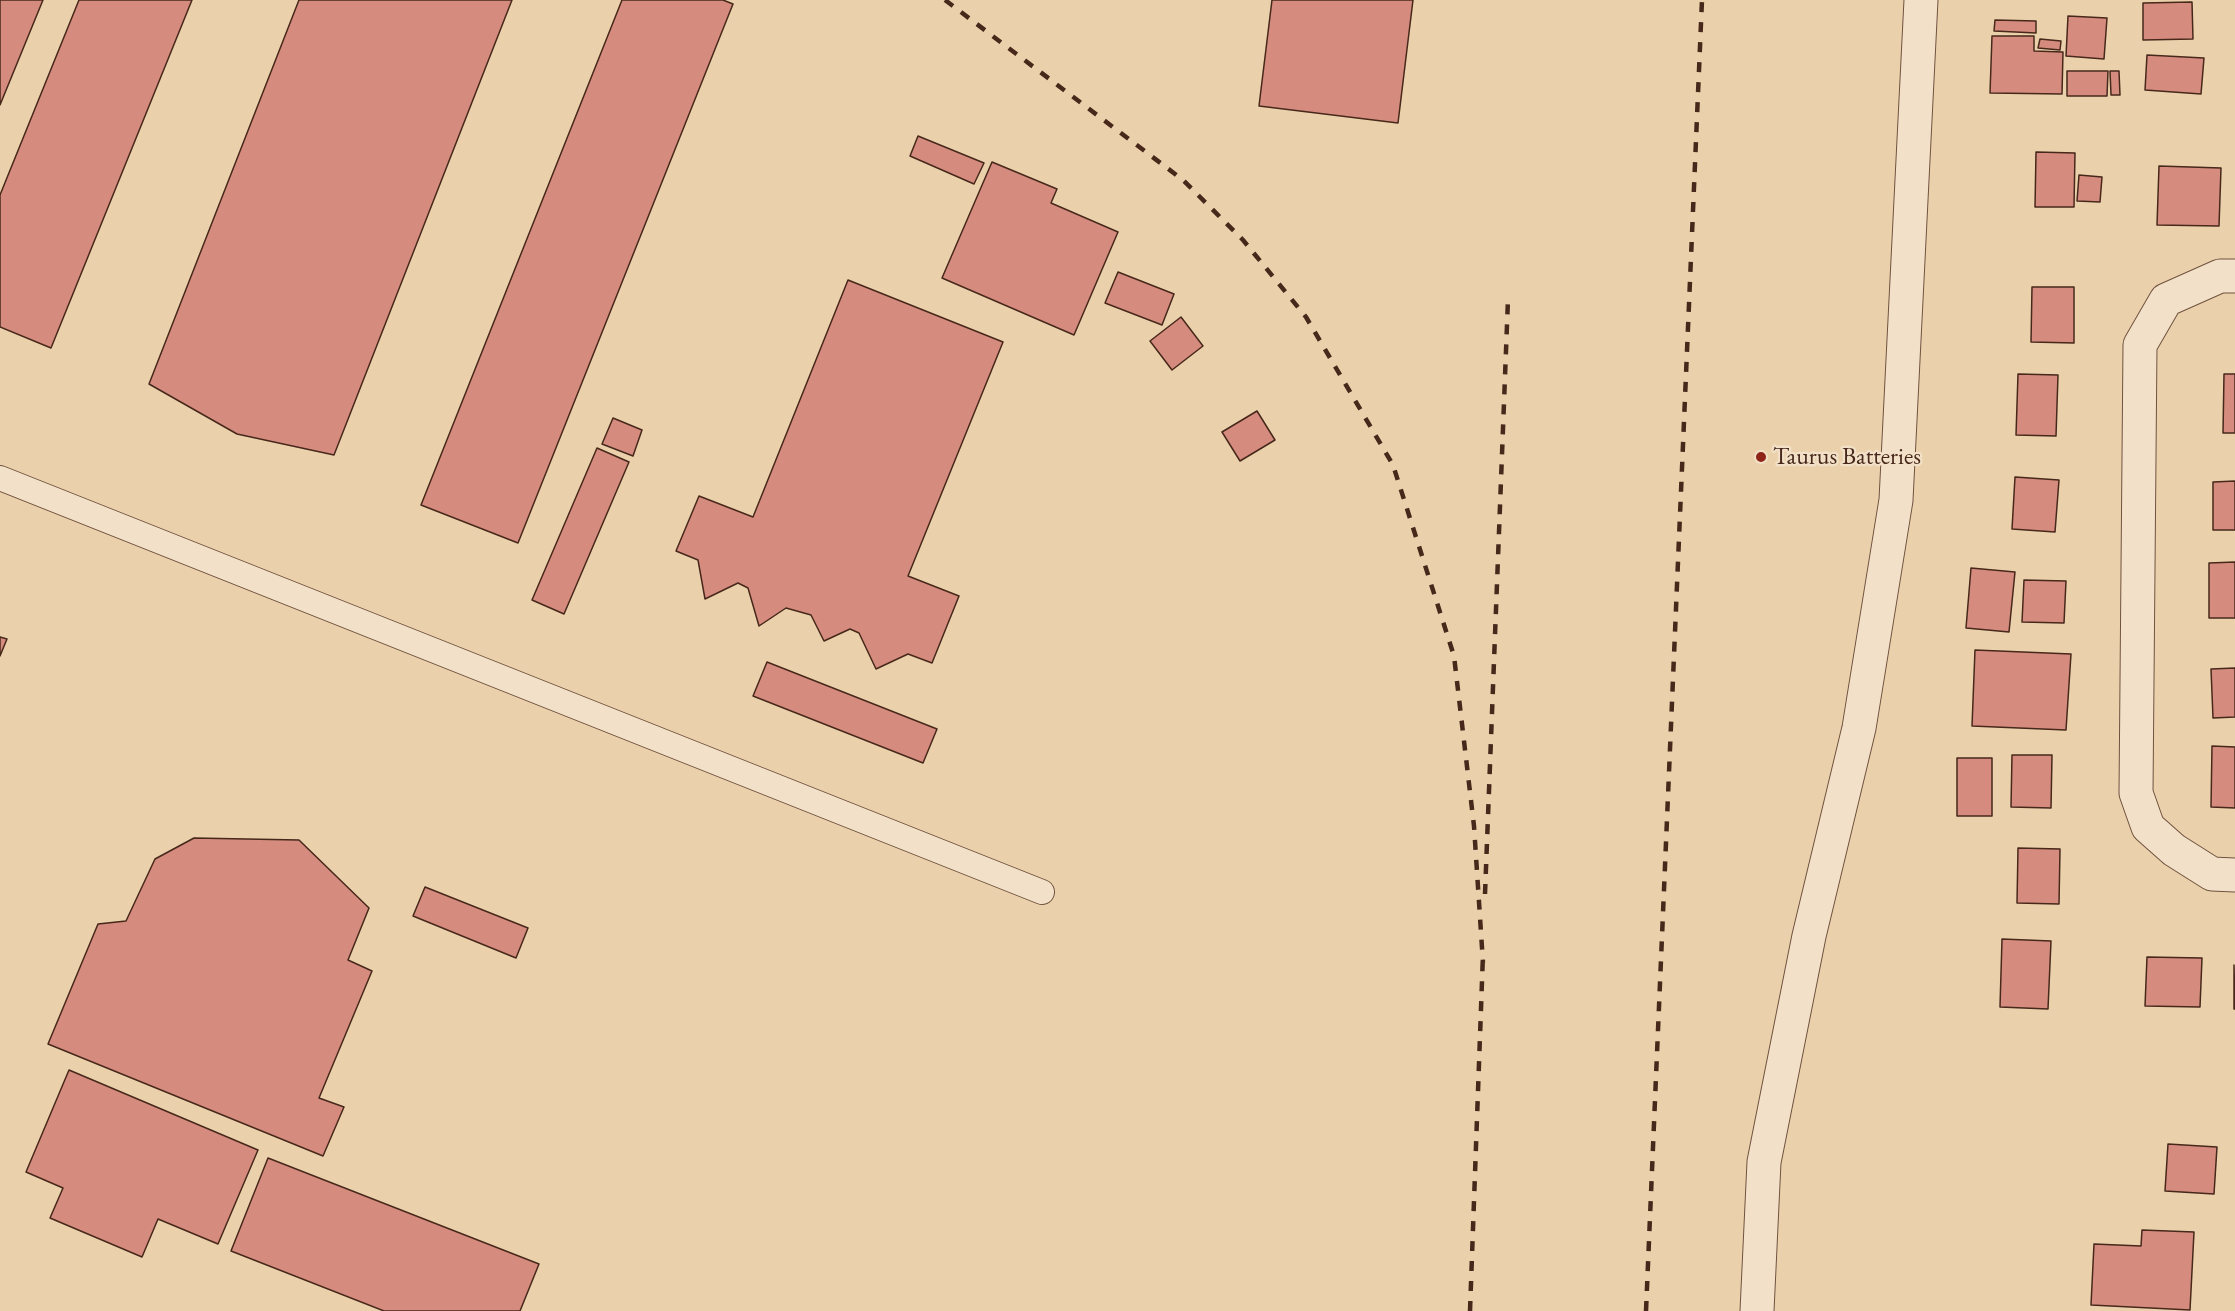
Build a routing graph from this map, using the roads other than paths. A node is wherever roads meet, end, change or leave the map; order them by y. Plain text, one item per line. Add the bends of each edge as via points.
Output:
1 (1921, 0) edge
2 (2235, 276) edge
3 (0, 478) edge
4 (2235, 875) edge
5 (1042, 892) dead end
6 (1757, 1311) edge

1 - 6 street via 1896,500 1859,729 1809,936 1764,1162
2 - 4 street via 2220,276 2166,300 2140,345 2136,793 2148,827 2174,850 2212,874
3 - 5 lane

